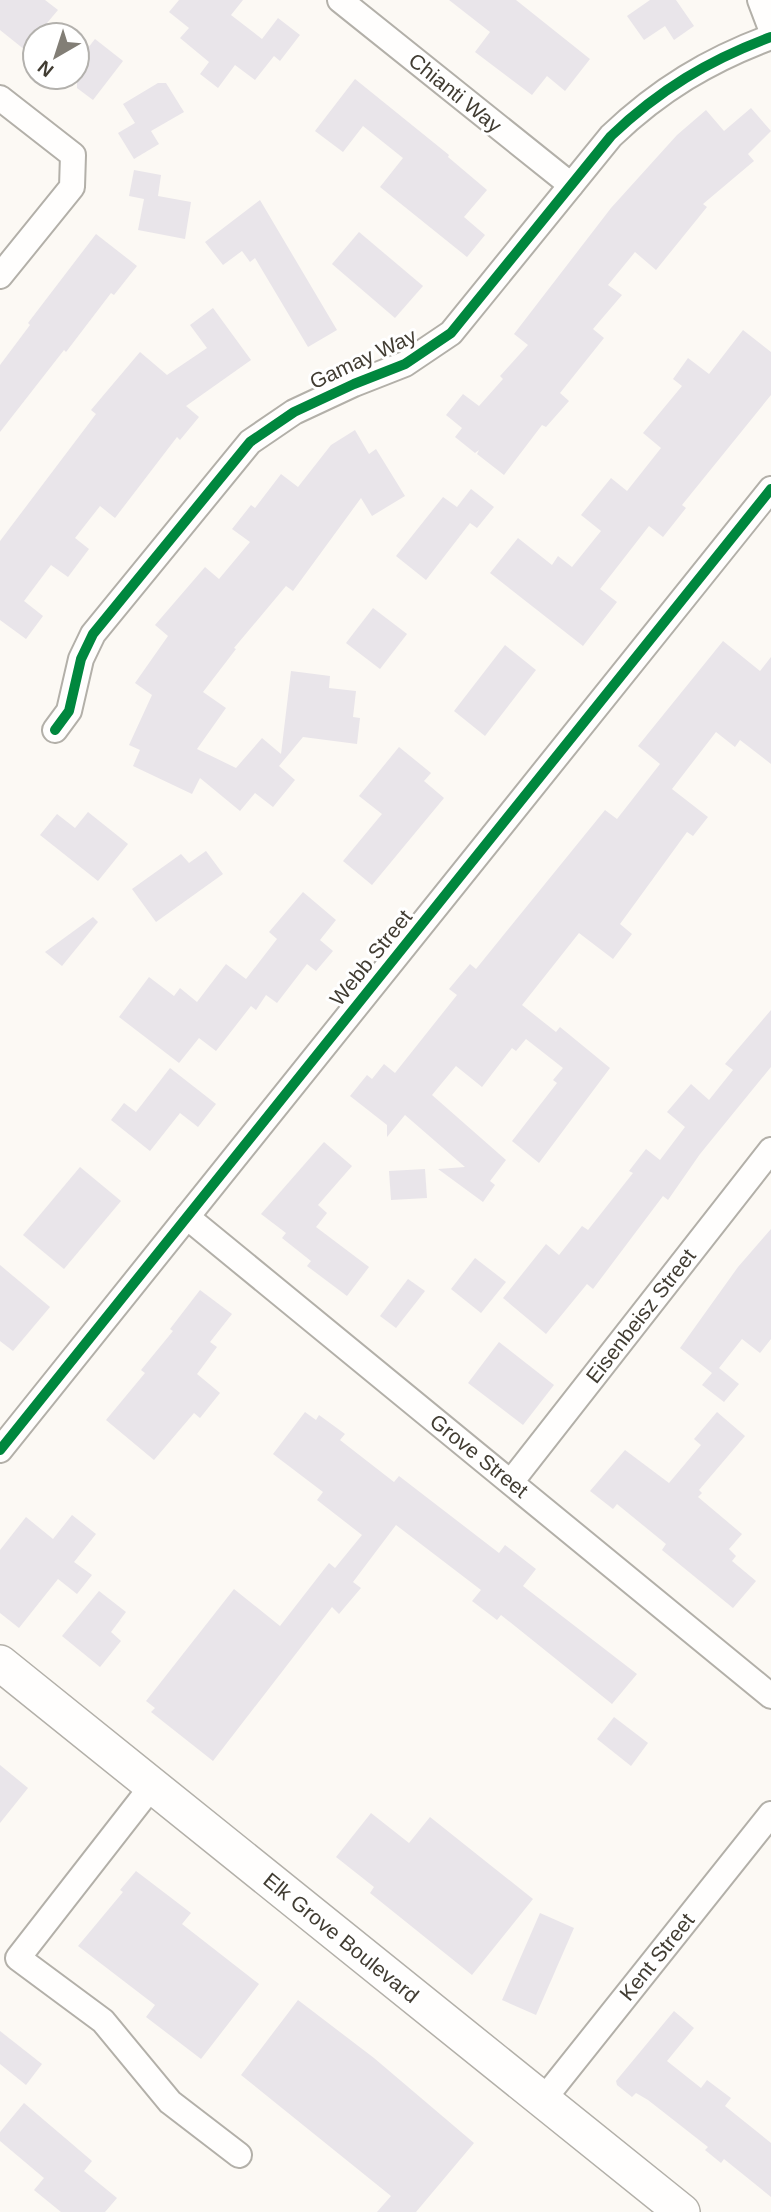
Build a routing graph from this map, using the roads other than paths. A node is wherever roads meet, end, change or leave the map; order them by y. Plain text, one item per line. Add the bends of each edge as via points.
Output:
1 (340, 0) edge
2 (760, 0) edge
3 (771, 29) edge
4 (771, 37) edge
5 (0, 98) edge
6 (571, 185) junction
7 (0, 276) edge
8 (771, 489) edge
9 (55, 730) dead end
10 (771, 1150) edge
11 (187, 1217) junction
12 (0, 1450) edge
13 (511, 1482) junction
14 (0, 1663) edge
15 (771, 1696) edge
16 (152, 1786) junction
17 (771, 1814) edge
18 (543, 2100) junction
19 (239, 2155) dead end
20 (682, 2212) edge

1 - 6 street, Chianti Way
2 - 3 street
4 - 6 street, Gamay Way via 708,63 656,96 611,136
5 - 7 street via 73,155 72,187
6 - 9 street, Gamay Way via 451,333 405,364 270,426 237,456 93,634 73,685 69,711
8 - 11 street, Webb Street
10 - 13 street, Eisenbeisz Street
11 - 12 street, Webb Street
11 - 13 street, Grove Street
13 - 15 street, Grove Street
14 - 16 main road, Elk Grove Boulevard
16 - 18 main road, Elk Grove Boulevard
16 - 19 street via 18,1958 103,2021 170,2102
17 - 18 street, Kent Street
18 - 20 main road, Elk Grove Boulevard

